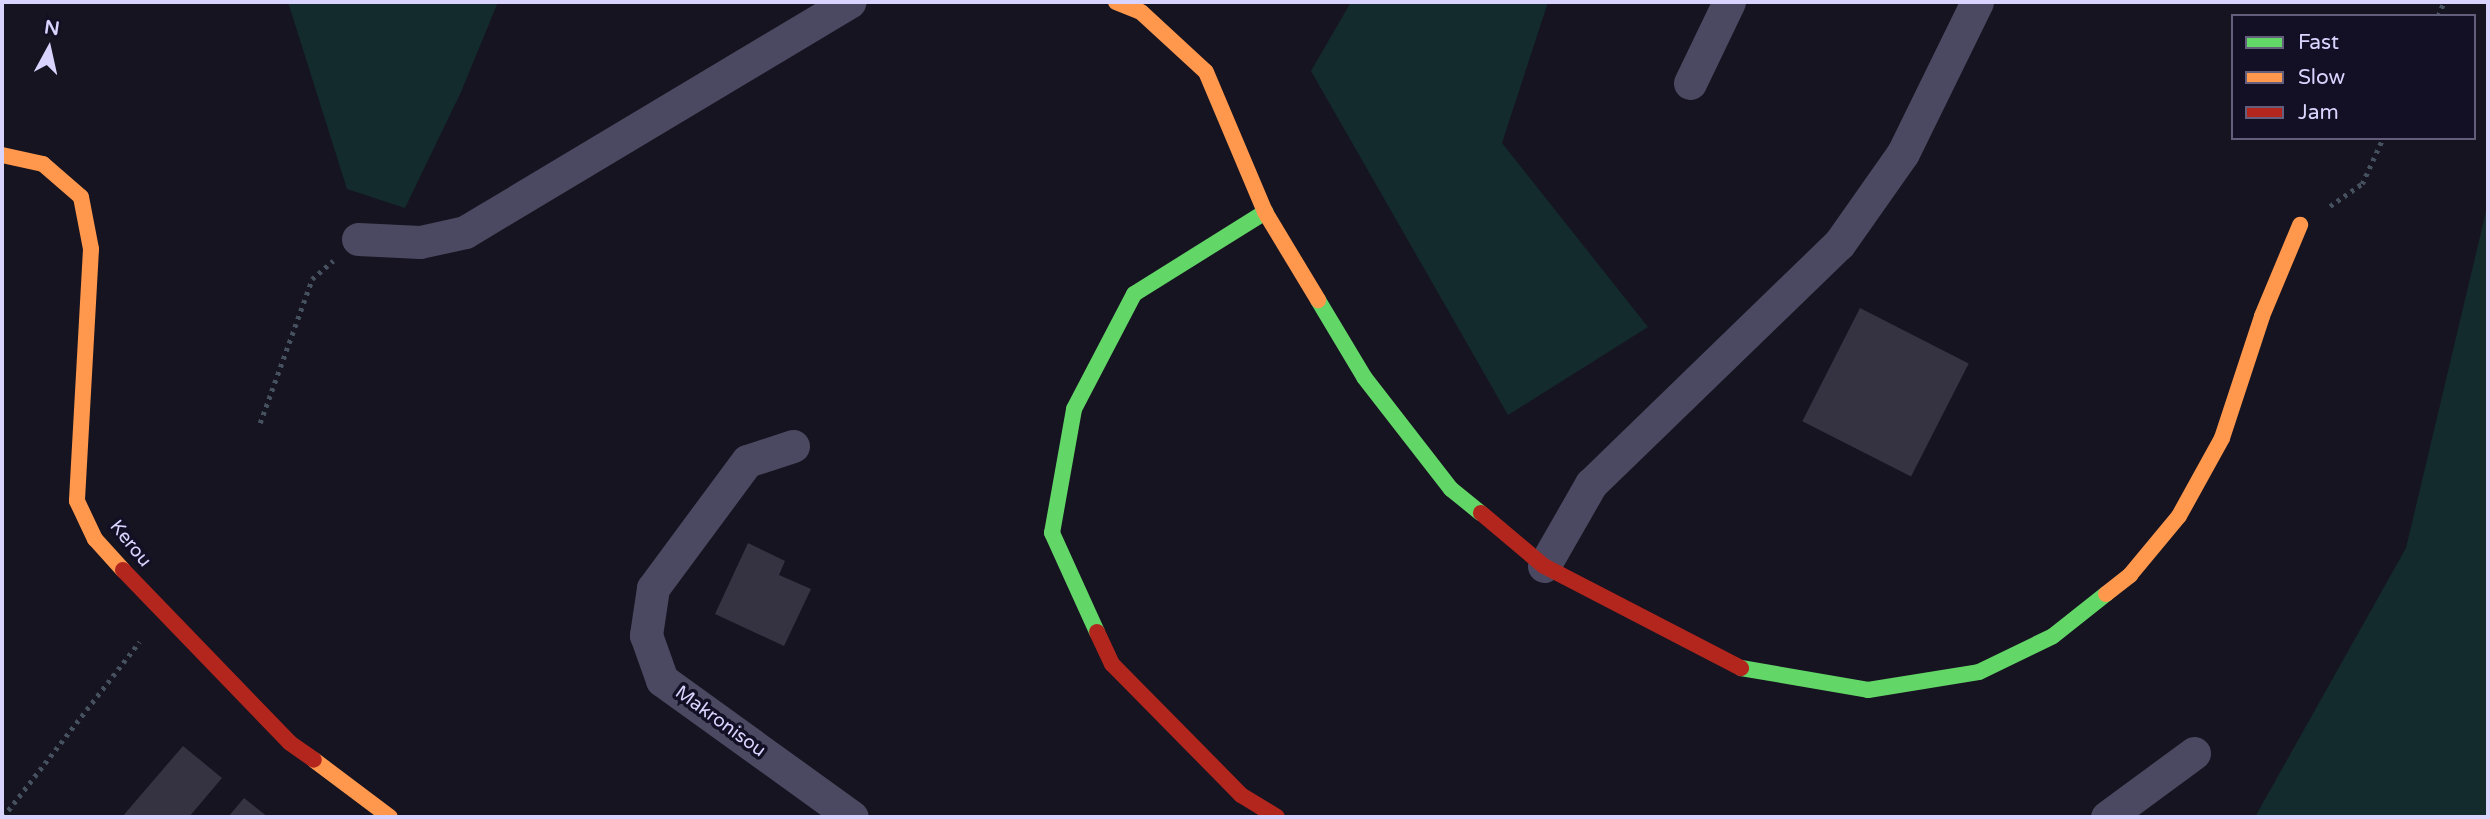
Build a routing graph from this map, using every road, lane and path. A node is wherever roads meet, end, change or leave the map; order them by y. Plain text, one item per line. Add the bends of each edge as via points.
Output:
1 (849, 2) edge
2 (1116, 2) edge
3 (1729, 2) edge
4 (1977, 2) edge
5 (1690, 83) dead end
6 (2382, 140) edge
7 (2, 155) edge
8 (1265, 212) junction
9 (2300, 225) joint
10 (358, 239) joint
11 (260, 424) dead end
12 (793, 446) dead end
13 (1544, 566) junction
14 (161, 613) junction
15 (2194, 753) dead end
16 (3, 817) edge
17 (390, 817) edge
18 (852, 817) edge
19 (1277, 817) edge
20 (2107, 817) edge

1 - 10 street via 465,232 420,242
2 - 8 street via 1141,12 1206,72
3 - 5 street
4 - 13 street via 1903,153 1839,244 1591,484
6 - 9 path via 2362,184
7 - 14 street, Kerou via 43,164 81,197 91,249 77,501 95,539
8 - 13 street via 1364,377 1451,489
8 - 19 street via 1134,295 1073,409 1052,533 1112,664 1241,795
9 - 13 street via 2262,316 2222,438 2179,516 2130,575 2053,636 1979,671 1868,690 1750,673
10 - 11 path via 312,279
12 - 18 street, Makronisou via 747,461 653,588 646,635 662,680
14 - 16 path
14 - 17 street, Kerou via 290,743
15 - 20 street

